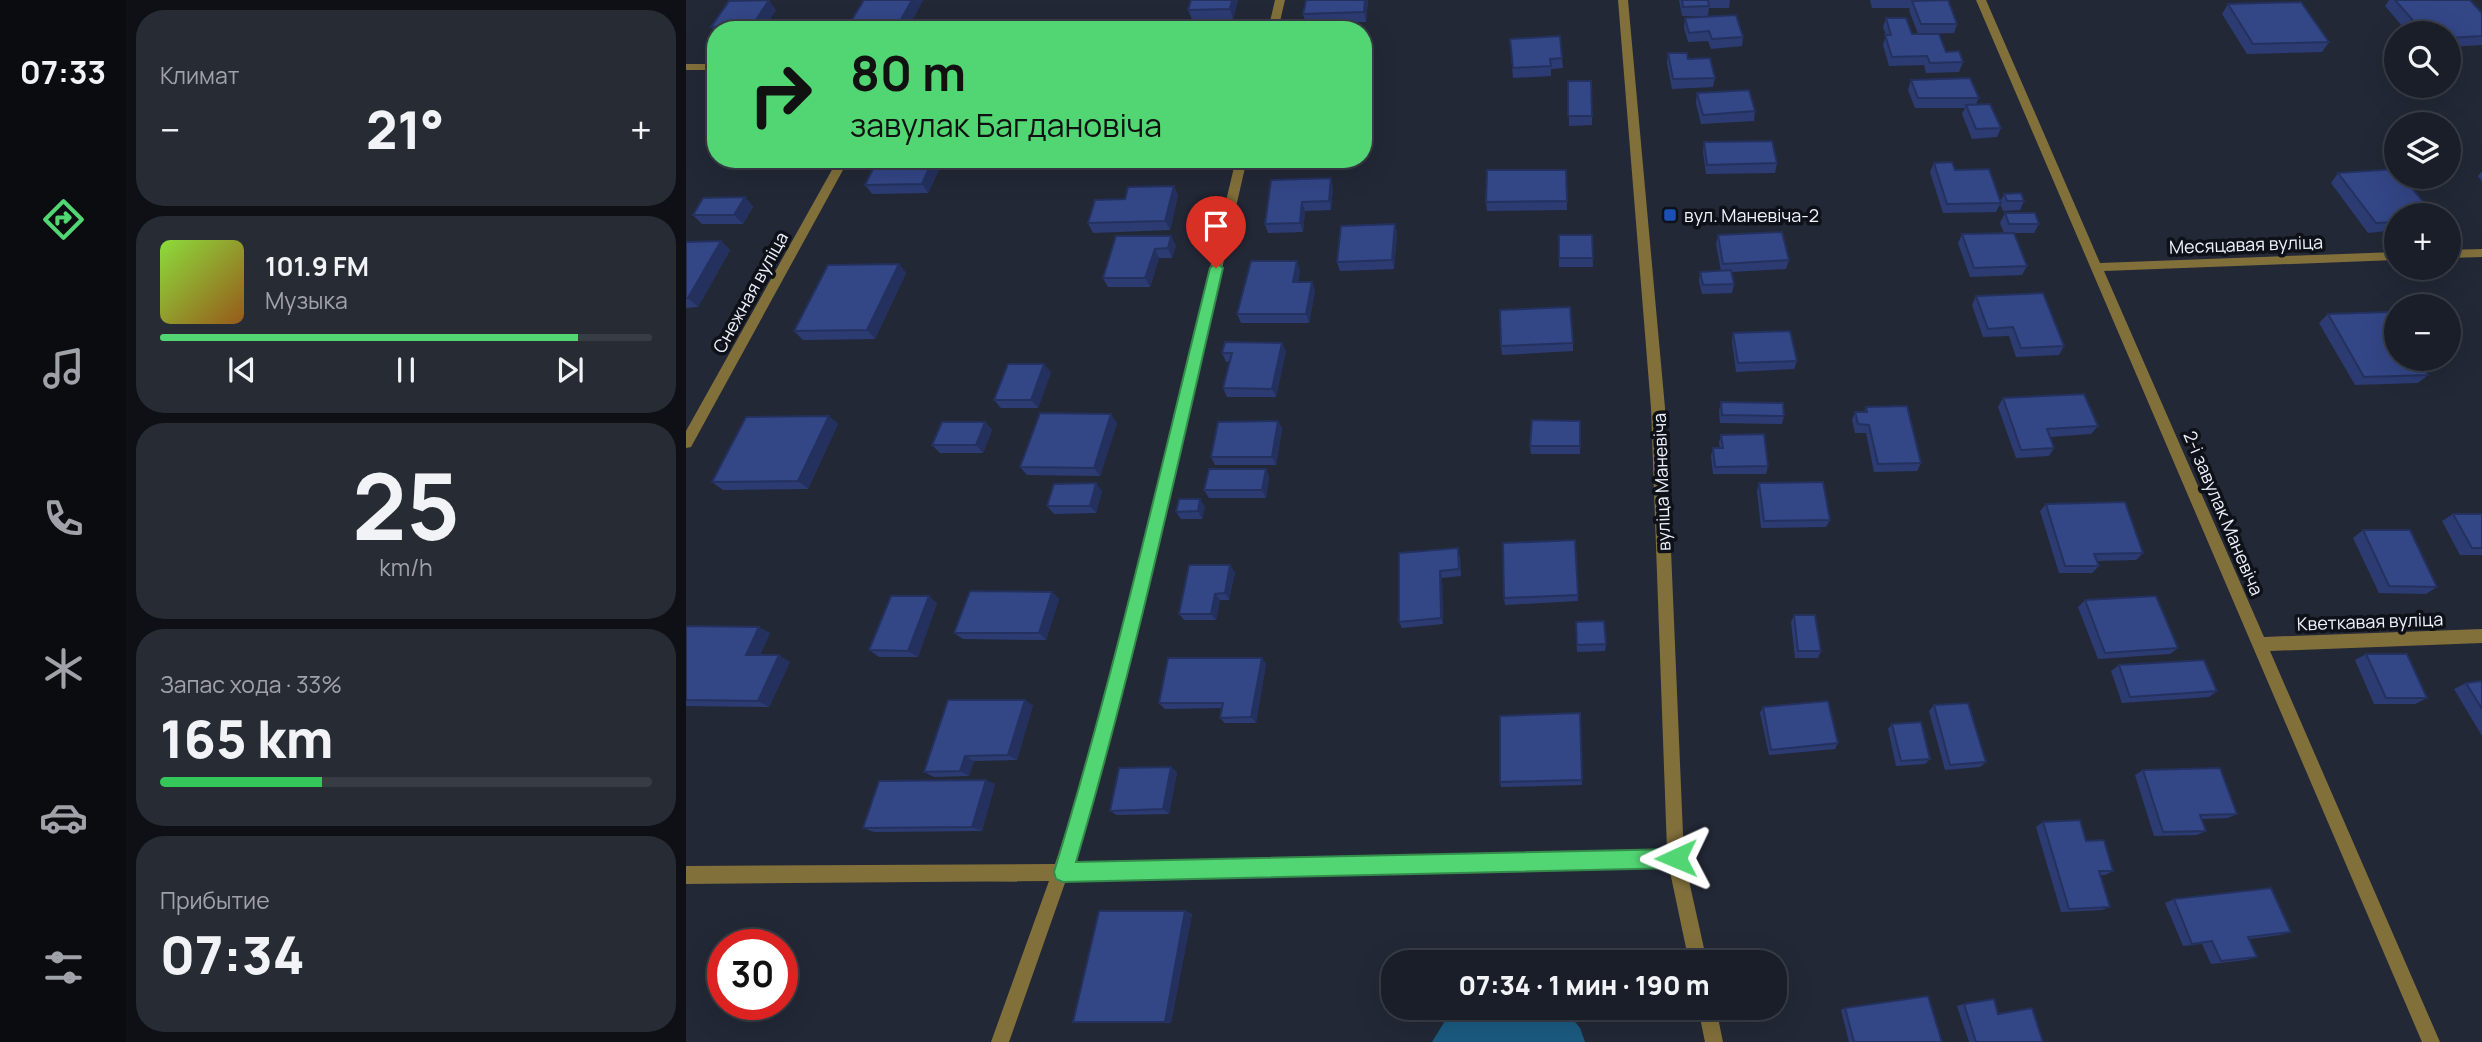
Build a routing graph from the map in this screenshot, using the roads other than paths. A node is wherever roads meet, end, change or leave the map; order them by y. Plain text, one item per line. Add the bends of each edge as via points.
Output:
1 (1280, 0) edge
2 (1623, 0) edge
3 (1982, 0) edge
4 (1275, 21) edge
5 (686, 67) edge
6 (707, 67) edge
7 (839, 168) edge
8 (1240, 168) edge
9 (2482, 253) edge
10 (2461, 254) edge
11 (2384, 256) edge
12 (2097, 267) junction
13 (686, 443) edge
14 (2482, 636) edge
15 (2259, 644) junction
16 (1676, 858) junction
17 (1063, 872) junction
18 (686, 876) edge
19 (1695, 950) edge
20 (1709, 1020) edge
21 (1000, 1042) edge
22 (1714, 1042) edge
23 (2431, 1042) edge

1 - 4 street
2 - 16 street, вуліца Маневіча via 1658,408
3 - 12 street, 2-і завулак Маневіча
5 - 6 street
7 - 13 street, Снежная вуліца
8 - 17 street via 1139,594
9 - 10 street
11 - 12 street, Месяцавая вуліца
12 - 15 street, 2-і завулак Маневіча
14 - 15 street, Кветкавая вуліца
15 - 23 street, 2-і завулак Маневіча
16 - 17 street
16 - 19 street, вуліца Маневіча
17 - 18 street
17 - 21 street via 1021,974
20 - 22 street

